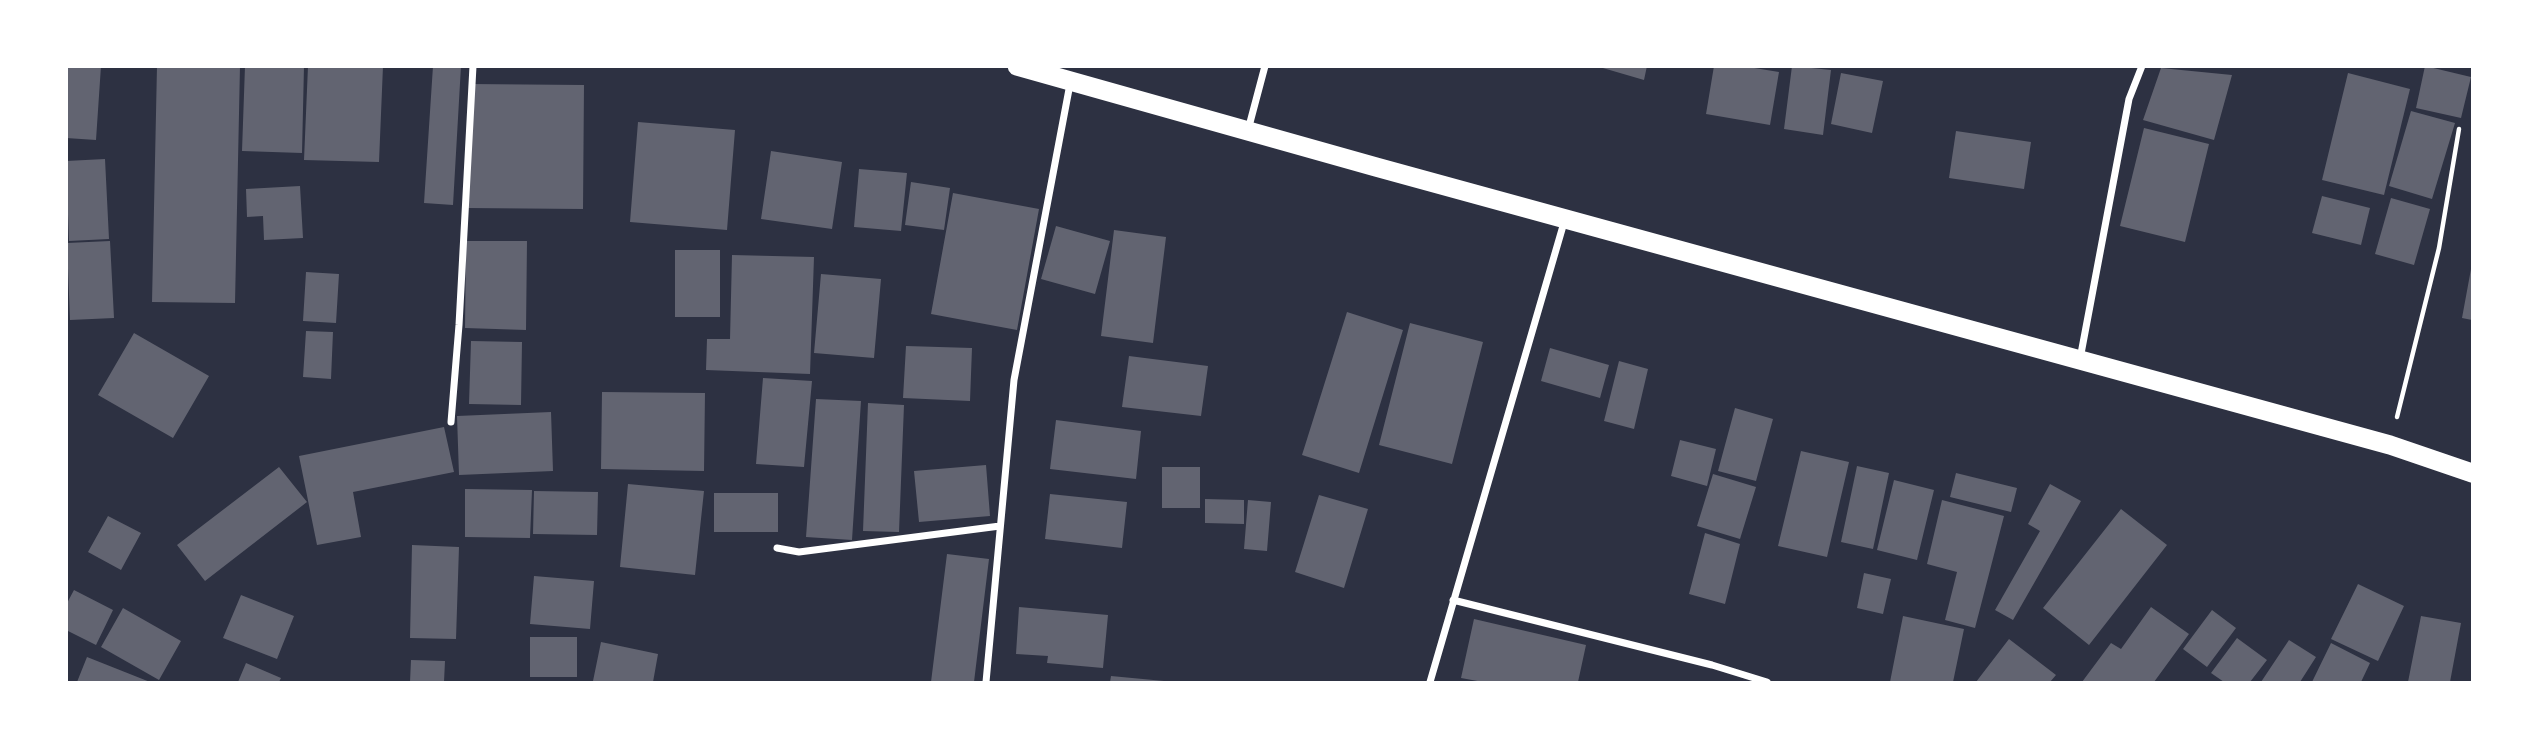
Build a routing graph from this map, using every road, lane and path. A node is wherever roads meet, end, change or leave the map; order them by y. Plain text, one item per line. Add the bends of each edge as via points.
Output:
1 (473, 66) edge
2 (1017, 66) edge
3 (1265, 66) edge
4 (2142, 66) edge
5 (1071, 81) junction
6 (2459, 129) dead end
7 (1248, 131) junction
8 (1565, 219) junction
9 (2080, 359) junction
10 (451, 422) dead end
11 (2390, 445) junction
12 (2473, 473) edge
13 (1000, 526) junction
14 (777, 548) dead end
15 (1453, 600) junction
16 (986, 682) edge
17 (1430, 682) edge
18 (1767, 682) edge

1 - 10 street
2 - 5 highway
3 - 7 street
4 - 9 street via 2129,99
5 - 7 highway
5 - 13 street via 1014,380
6 - 11 path via 2439,248
7 - 8 highway
8 - 9 highway
8 - 15 street
9 - 11 highway
11 - 12 highway
13 - 14 street via 799,552
13 - 16 street
15 - 17 street
15 - 18 street

